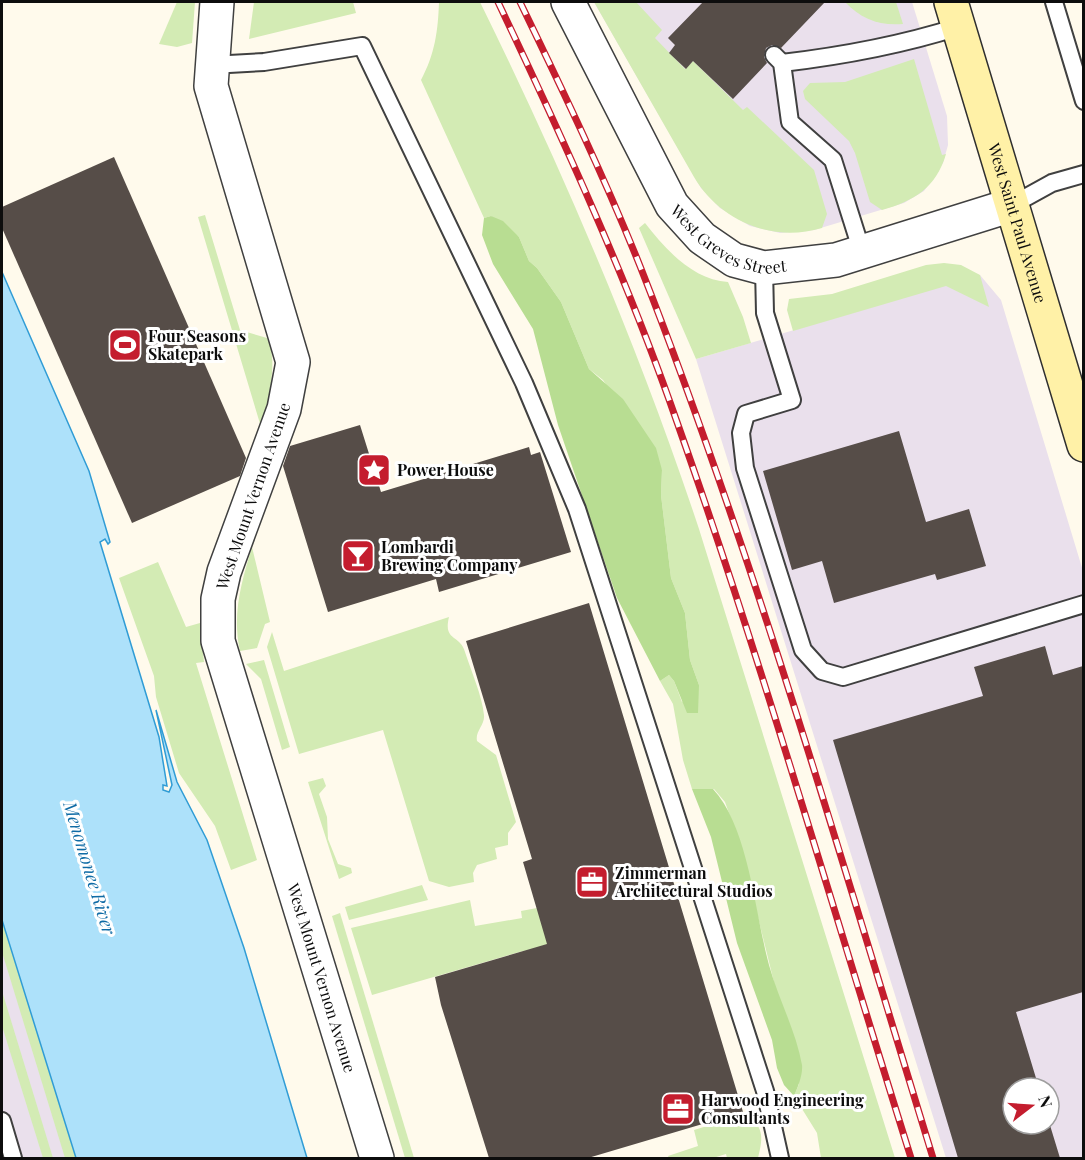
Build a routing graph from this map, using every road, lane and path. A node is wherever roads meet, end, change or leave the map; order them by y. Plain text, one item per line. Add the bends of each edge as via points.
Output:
1 (217, 2) edge
2 (568, 2) edge
3 (1054, 2) edge
4 (954, 14) edge
5 (211, 66) junction
6 (1083, 101) edge
7 (1083, 174) edge
8 (1012, 205) junction
9 (862, 252) junction
10 (764, 268) junction
11 (1083, 445) edge
12 (1083, 603) edge
13 (2, 1121) edge
14 (13, 1158) edge
15 (377, 1158) edge
16 (780, 1158) edge

1 - 5 street, West Mount Vernon Avenue
2 - 10 street, West Greves Street via 672,205 702,238 734,260
3 - 6 lane
4 - 8 street, West Saint Paul Avenue
4 - 9 lane via 911,41 821,59 778,59 790,122 833,160
5 - 15 street, West Mount Vernon Avenue via 211,87 293,362 284,409 224,572 218,599 218,641
5 - 16 lane via 362,46 524,383 577,509 765,1091
7 - 8 lane via 1052,183
8 - 9 street, West Greves Street
8 - 11 street, West Saint Paul Avenue
9 - 10 street, West Greves Street via 836,260
10 - 12 lane via 765,313 792,400 746,414 741,433 746,468 803,650 822,671 843,677
13 - 14 lane

